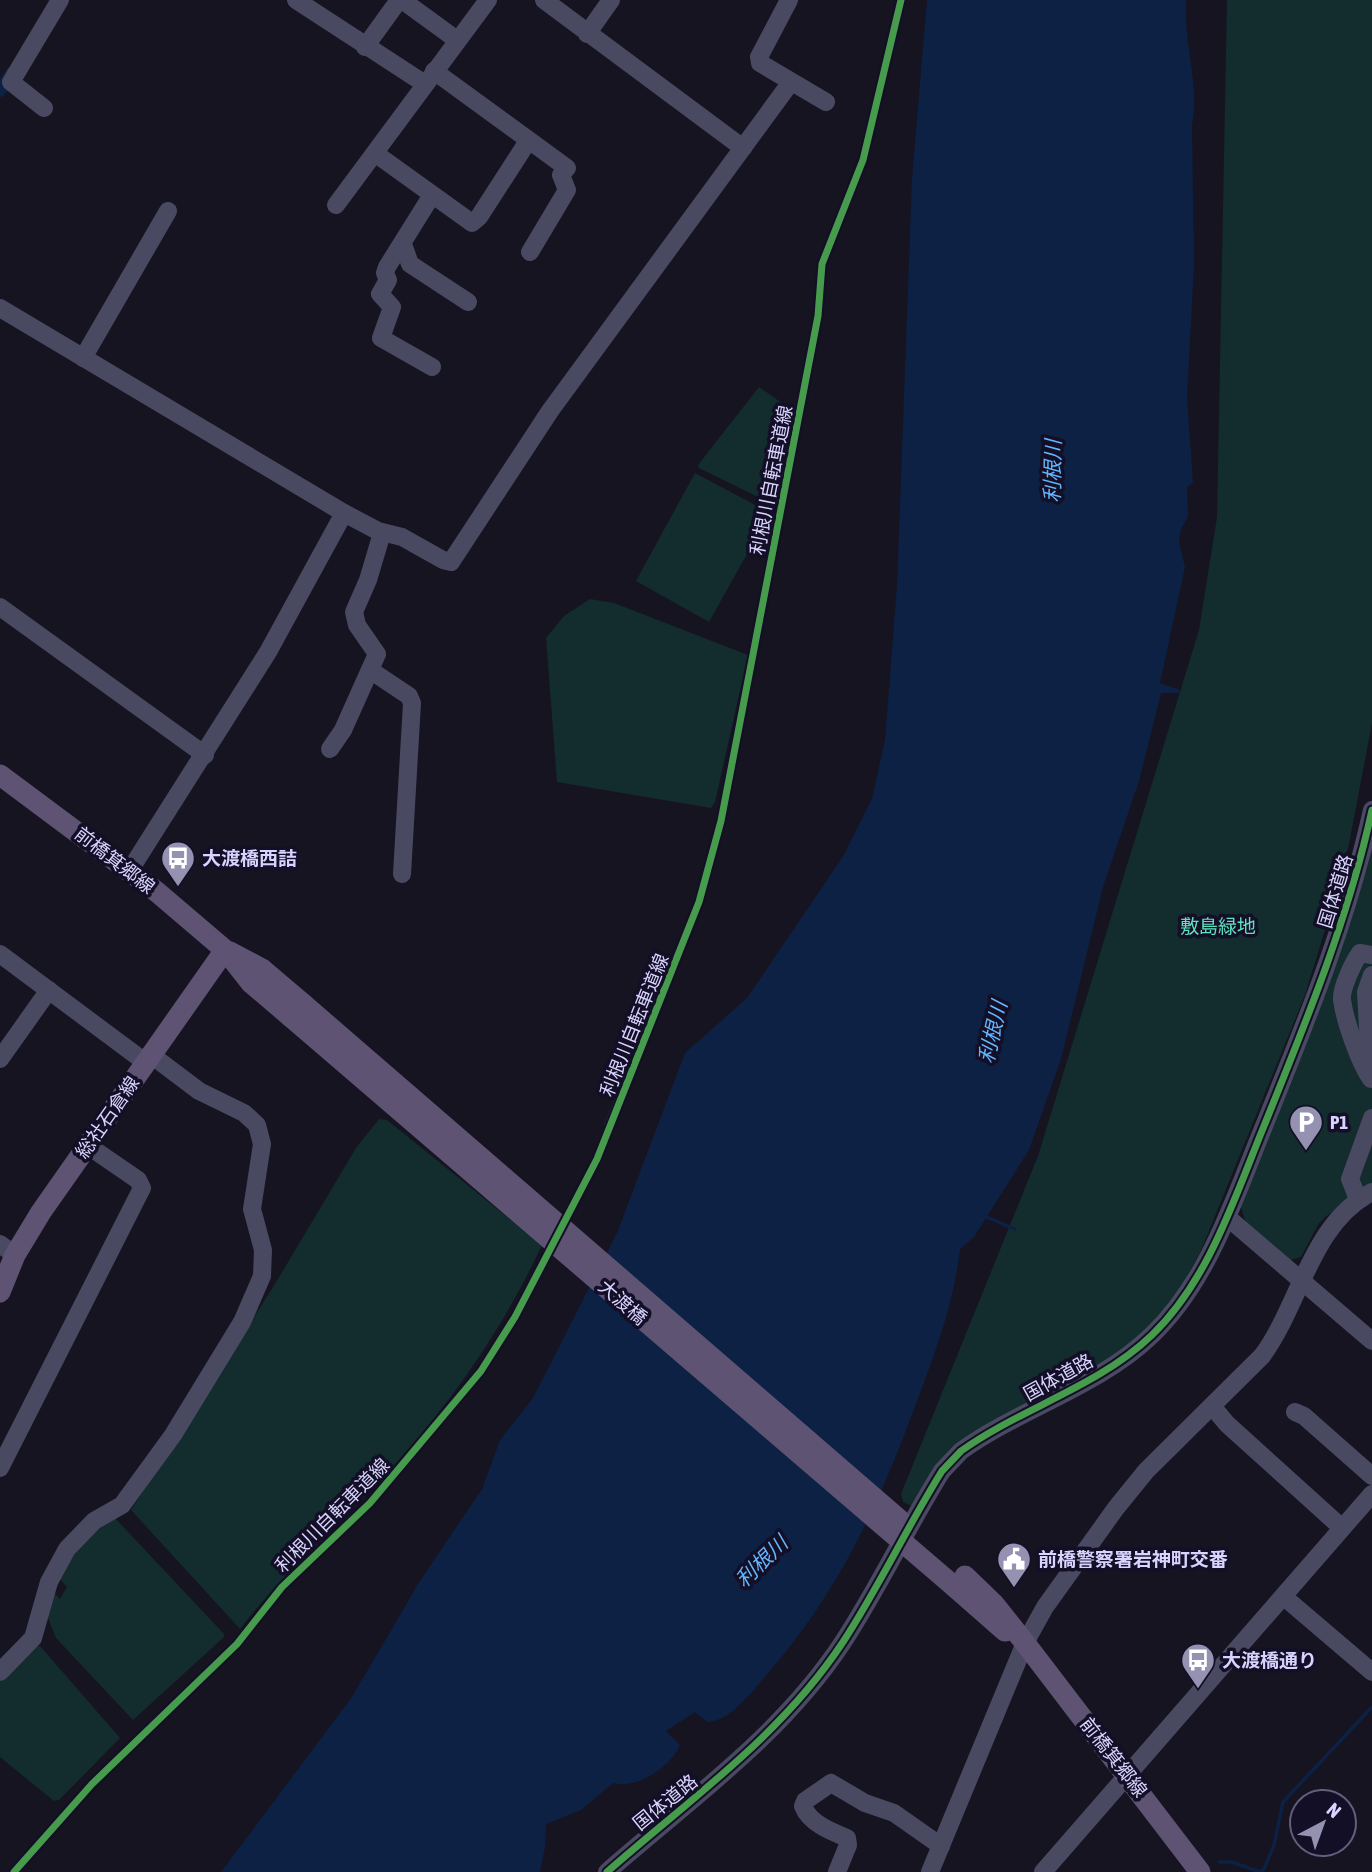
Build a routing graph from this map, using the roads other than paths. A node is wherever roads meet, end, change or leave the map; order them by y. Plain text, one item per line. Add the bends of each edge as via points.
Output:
1 (60, 0) edge
2 (296, 0) edge
3 (400, 0) edge
4 (488, 0) edge
5 (544, 0) edge
6 (611, 0) edge
7 (789, 0) edge
8 (587, 34) junction
9 (457, 40) junction
10 (365, 47) junction
11 (429, 78) junction
12 (791, 82) junction
13 (826, 102) dead end
14 (44, 108) dead end
15 (528, 141) junction
16 (743, 148) junction
17 (376, 154) junction
18 (432, 195) junction
19 (336, 205) dead end
20 (167, 211) dead end
21 (403, 244) junction
22 (530, 252) dead end
23 (468, 302) dead end
24 (0, 308) edge
25 (83, 358) junction
26 (432, 367) dead end
27 (344, 513) junction
28 (382, 533) junction
29 (0, 607) edge
30 (370, 670) junction
31 (330, 749) dead end
32 (205, 755) junction
33 (0, 775) edge
34 (1372, 810) edge
35 (130, 870) junction
36 (402, 874) dead end
37 (225, 950) junction
38 (0, 954) edge
39 (1372, 956) edge
40 (1372, 975) edge
41 (49, 990) junction
42 (296, 1010) joint
43 (148, 1058) junction
44 (0, 1059) edge
45 (1372, 1080) edge
46 (1372, 1118) edge
47 (87, 1145) junction
48 (1365, 1196) edge
49 (1227, 1217) junction
50 (8, 1250) edge
51 (1302, 1281) junction
52 (0, 1292) edge
53 (1372, 1341) edge
54 (1212, 1406) junction
55 (1295, 1412) dead end
56 (0, 1468) edge
57 (1372, 1476) edge
58 (1372, 1494) edge
59 (1342, 1528) junction
60 (960, 1582) joint
61 (1284, 1597) junction
62 (1025, 1643) junction
63 (0, 1672) edge
64 (1372, 1672) edge
65 (1128, 1774) junction
66 (941, 1846) junction
67 (607, 1872) edge
68 (837, 1872) edge
69 (930, 1872) edge
70 (1043, 1872) edge
71 (1200, 1872) edge

1 - 14 street via 11,82
2 - 10 street
3 - 9 street
3 - 10 street
4 - 9 street
5 - 8 street
6 - 8 street
7 - 12 street via 759,57 763,67
8 - 16 street
9 - 11 street
10 - 11 street
11 - 15 street
11 - 17 street
12 - 13 street
12 - 16 street
15 - 18 street via 476,221 469,222
15 - 22 street via 567,168 561,175 567,190
16 - 28 street via 550,411 454,559 446,562 402,537
17 - 18 street
17 - 19 street
18 - 21 street
20 - 25 street
21 - 23 street via 410,264
21 - 26 street via 385,273 388,280 380,294 392,307 381,338
24 - 25 street
25 - 27 street
27 - 28 street
27 - 32 street via 273,644
28 - 30 street via 354,612 357,625 376,648
29 - 32 street
30 - 31 street
30 - 36 street via 409,696 412,703
32 - 35 street
33 - 35 main road, 前橋箕郷線
34 - 49 street, 国体道路 via 1328,969
35 - 37 main road, 前橋箕郷線
37 - 42 main road, 前橋箕郷線 via 262,969
37 - 43 main road, 総社石倉線
38 - 41 street
39 - 45 street via 1360,953 1341,998
40 - 45 street via 1366,992
41 - 43 street
41 - 44 street
42 - 60 main road, 大渡橋, bridge
43 - 47 main road, 総社石倉線
43 - 63 street via 257,1125 262,1144 253,1209 263,1250 262,1276 242,1322 173,1435 121,1505 94,1521 67,1549 49,1582 33,1638
46 - 48 street via 1350,1179
47 - 50 main road, 総社石倉線
47 - 56 street via 138,1180 142,1188
48 - 51 street via 1334,1222
49 - 51 street
49 - 67 street, 国体道路 via 1193,1284 1151,1336 1107,1369 978,1439 942,1471 843,1643 806,1691 741,1760
50 - 52 main road, 総社石倉線
51 - 53 street
51 - 54 street via 1269,1347
54 - 59 street
54 - 62 street via 1146,1471 1116,1508
55 - 57 street
58 - 59 street
59 - 61 street
60 - 62 main road, 前橋箕郷線 via 994,1604
61 - 64 street
61 - 65 street
62 - 65 main road, 前橋箕郷線
62 - 66 street
65 - 70 street
65 - 71 main road, 前橋箕郷線
66 - 68 street via 894,1813 831,1783 803,1806 826,1829 847,1838
66 - 69 street

